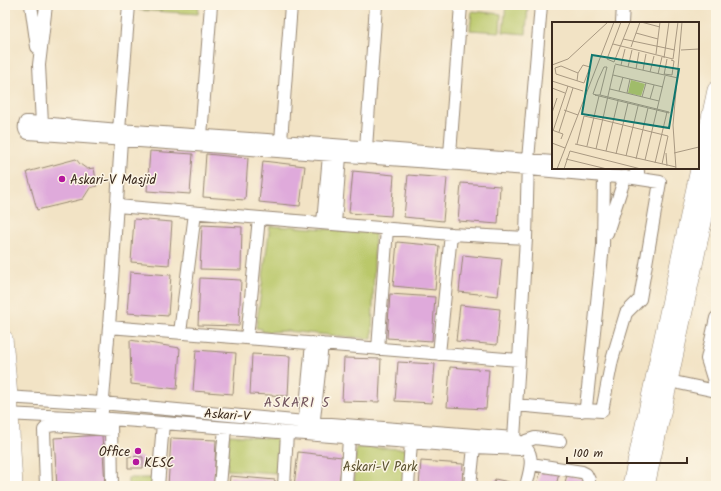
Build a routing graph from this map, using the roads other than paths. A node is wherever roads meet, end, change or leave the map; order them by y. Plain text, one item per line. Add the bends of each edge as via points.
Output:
1 (31, 5) edge
2 (46, 5) edge
3 (129, 5) edge
4 (211, 5) edge
5 (291, 5) edge
6 (376, 5) edge
7 (461, 5) edge
8 (541, 5) edge
9 (623, 5) edge
10 (622, 22) edge
11 (39, 65) junction
12 (716, 90) edge
13 (42, 124) junction
14 (120, 135) junction
15 (201, 136) junction
16 (281, 141) junction
17 (366, 148) junction
18 (335, 153) junction
19 (450, 154) junction
20 (552, 162) edge
21 (716, 162) edge
22 (529, 164) junction
23 (552, 168) edge
24 (560, 169) edge
25 (631, 174) edge
26 (604, 176) junction
27 (117, 206) junction
28 (195, 213) junction
29 (259, 218) junction
30 (329, 224) junction
31 (387, 229) junction
32 (451, 234) junction
33 (526, 238) junction
34 (603, 246) junction
35 (716, 318) edge
36 (109, 327) junction
37 (180, 333) junction
38 (5, 338) edge
39 (247, 338) junction
40 (317, 344) junction
41 (378, 349) junction
42 (439, 354) junction
43 (520, 360) junction
44 (669, 381) junction
45 (716, 390) edge
46 (7, 397) edge
47 (102, 403) junction
48 (516, 405) junction
49 (585, 410) junction
50 (8, 414) edge
51 (108, 422) junction
52 (163, 423) junction
53 (225, 428) junction
54 (308, 428) junction
55 (287, 433) junction
56 (349, 438) junction
57 (560, 441) dead end
58 (411, 442) junction
59 (521, 443) junction
60 (474, 447) junction
61 (531, 464) junction
62 (15, 486) edge
63 (46, 486) edge
64 (112, 486) edge
65 (158, 486) edge
66 (220, 486) edge
67 (284, 486) edge
68 (346, 486) edge
69 (408, 486) edge
70 (470, 486) edge
71 (526, 486) edge
72 (588, 486) edge
73 (631, 486) edge
74 (646, 486) edge

1 - 11 street
2 - 11 street
3 - 14 street
4 - 15 street
5 - 16 street
6 - 17 street
7 - 19 street
8 - 22 street
9 - 10 street
11 - 13 street
12 - 73 highway
13 - 14 street
13 - 14 street via 26,122 26,132
14 - 15 street
14 - 18 street
14 - 27 street
15 - 16 street
16 - 18 street
17 - 18 street
17 - 19 street
18 - 22 street
18 - 30 street
19 - 22 street
20 - 22 street
21 - 44 highway
22 - 23 street
22 - 33 street
24 - 26 street
25 - 26 street
25 - 34 street
25 - 49 street via 660,182 640,299 626,314 612,360 602,411
26 - 34 street
27 - 28 street
27 - 36 street
28 - 29 street
28 - 37 street
29 - 30 street
29 - 39 street
30 - 31 street
31 - 32 street
31 - 41 street
32 - 33 street
32 - 42 street
33 - 43 street
34 - 49 street
35 - 45 street via 707,359
36 - 37 street
36 - 47 street
37 - 39 street
38 - 46 main road
39 - 40 street
40 - 41 street
40 - 54 street
41 - 42 street
42 - 43 street
43 - 48 street
44 - 45 street
44 - 74 highway
46 - 47 street, Askari-V
46 - 50 main road
47 - 51 street
47 - 54 street, Askari-V
48 - 49 street
48 - 59 street
50 - 51 street, Askari-V
50 - 62 main road
51 - 52 street, Askari-V
51 - 63 street via 55,425 44,430
51 - 64 street
52 - 53 street, Askari-V
52 - 65 street
53 - 55 street, Askari-V
53 - 66 street
54 - 55 street, Askari-V
54 - 56 street, Askari-V
54 - 59 street, Askari-V
55 - 67 street
56 - 58 street, Askari-V
56 - 68 street
57 - 59 street via 535,438
58 - 60 street, Askari-V
58 - 69 street
59 - 60 street, Askari-V
59 - 61 street via 530,454
60 - 70 street
61 - 71 street
61 - 72 street via 582,472 589,480

